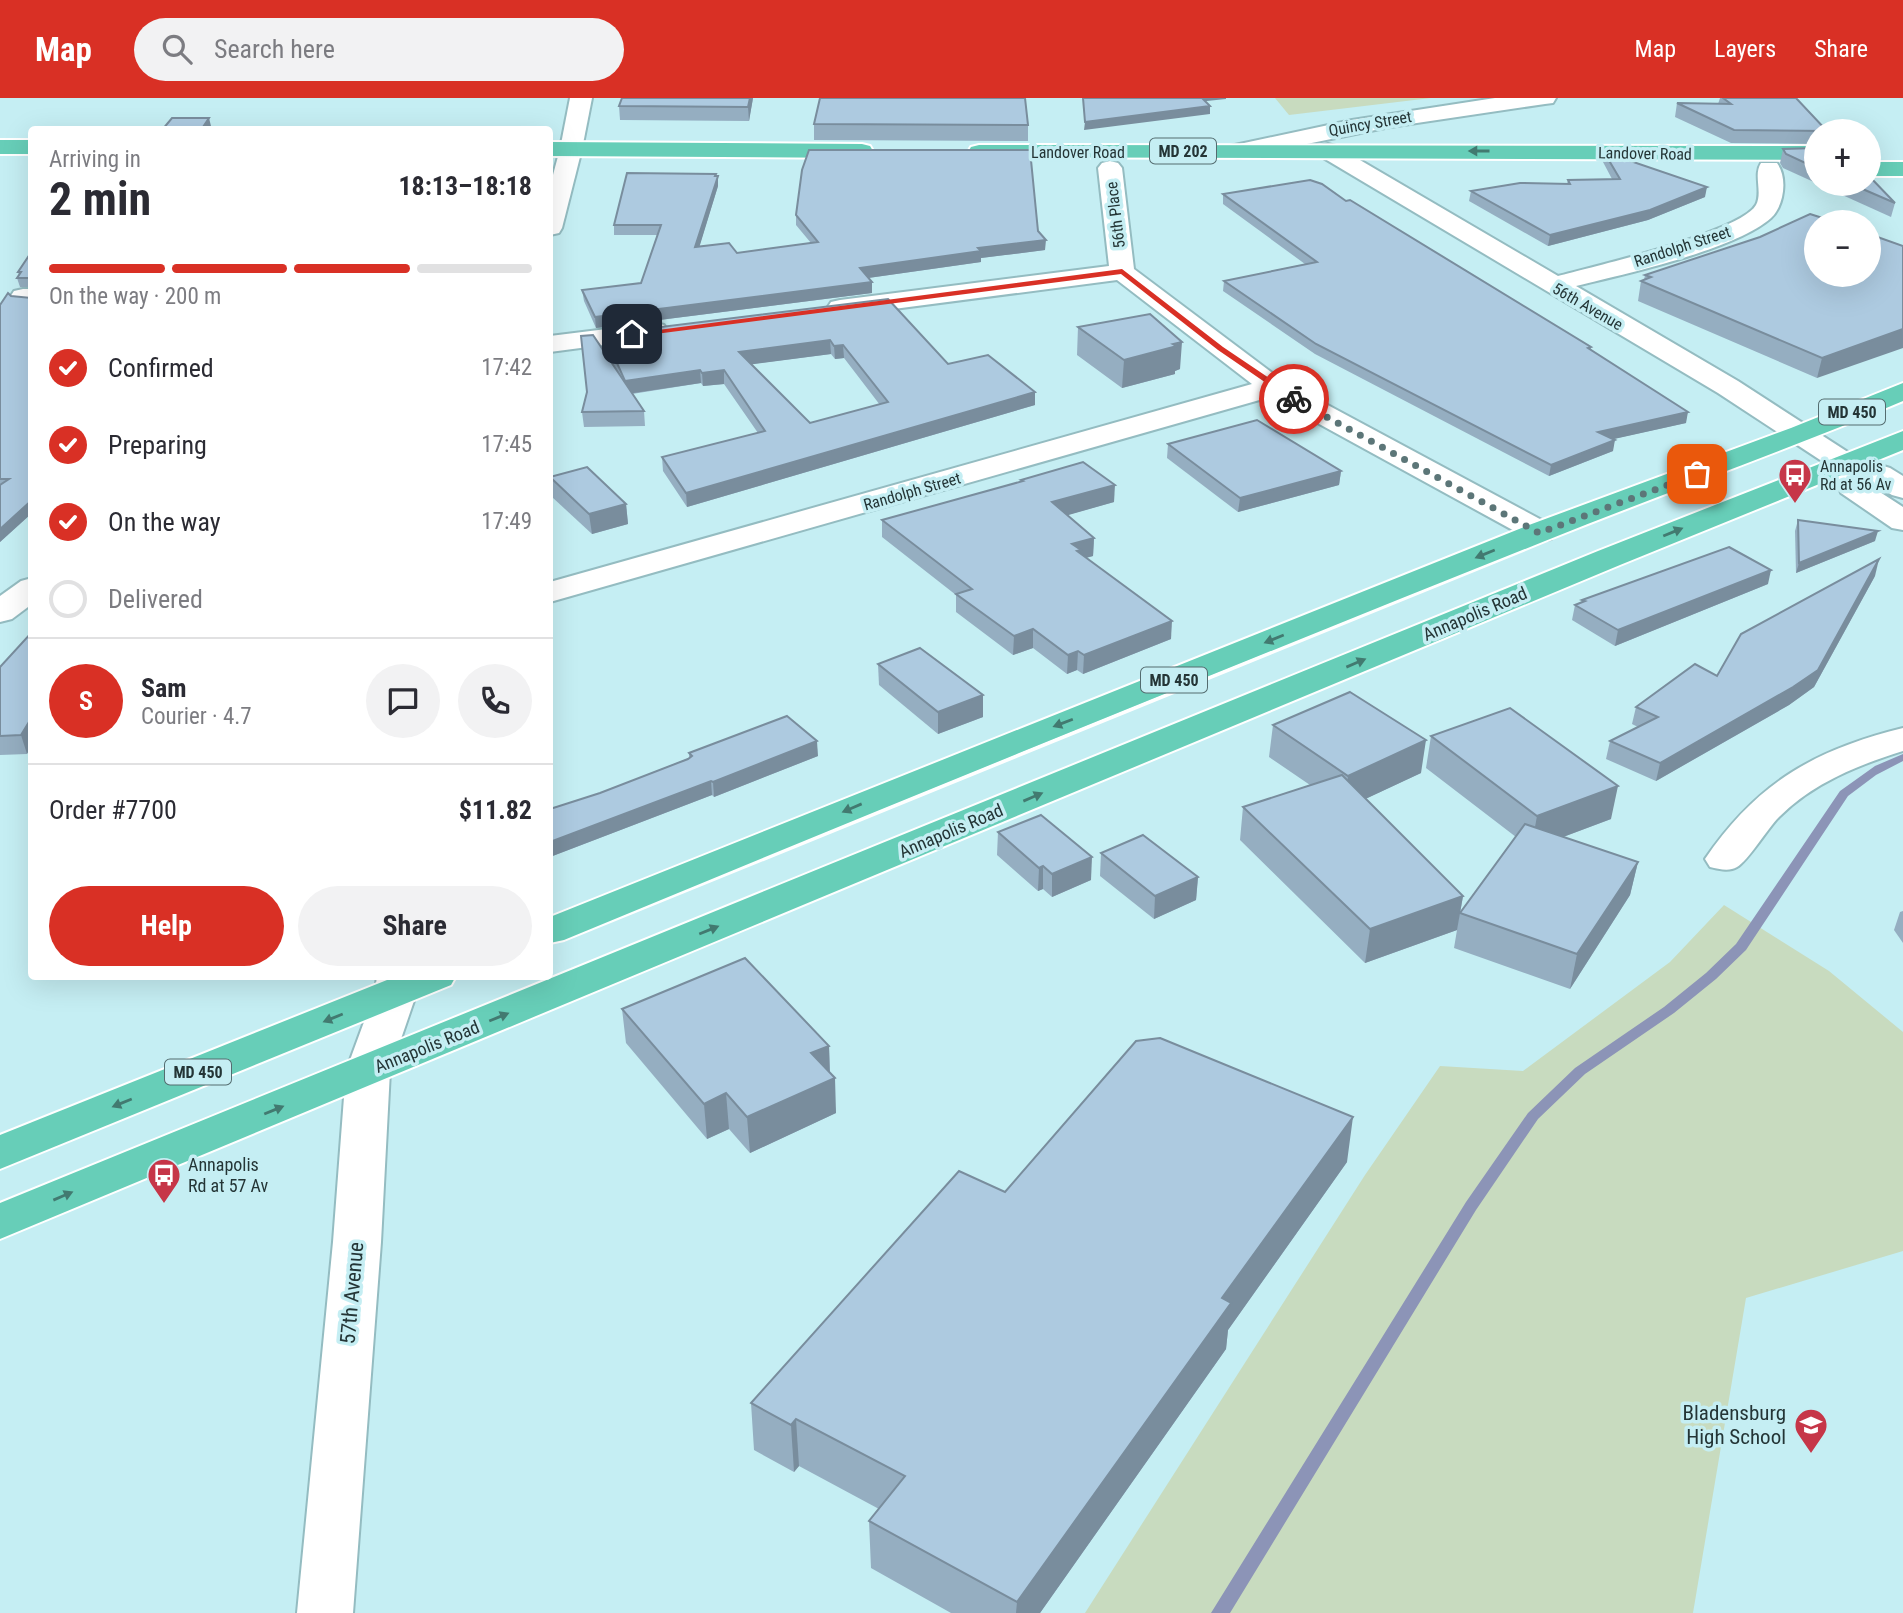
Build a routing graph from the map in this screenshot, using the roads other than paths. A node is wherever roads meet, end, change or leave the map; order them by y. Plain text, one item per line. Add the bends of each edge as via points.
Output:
1 (581, 98) edge
2 (1545, 98) edge
3 (0, 147) edge
4 (28, 147) edge
5 (1238, 151) junction
6 (1328, 151) junction
7 (1804, 153) edge
8 (1881, 153) edge
9 (1903, 153) edge
10 (559, 156) edge
11 (882, 158) edge
12 (0, 164) edge
13 (28, 164) edge
14 (1355, 167) junction
15 (1110, 168) junction
16 (1769, 169) junction
17 (1804, 169) edge
18 (1881, 169) edge
19 (1903, 169) edge
20 (553, 204) edge
21 (1122, 272) junction
22 (1552, 285) junction
23 (811, 312) edge
24 (673, 329) edge
25 (553, 344) edge
26 (1273, 387) junction
27 (1903, 391) edge
28 (1801, 434) junction
29 (1903, 440) edge
30 (1846, 464) junction
31 (1903, 489) edge
32 (1903, 521) edge
33 (1539, 533) junction
34 (28, 591) edge
35 (553, 591) edge
36 (0, 612) edge
37 (1903, 739) edge
38 (1724, 859) dead end
39 (553, 930) edge
40 (416, 980) edge
41 (397, 984) edge
42 (368, 1071) junction
43 (0, 1153) edge
44 (0, 1222) edge
45 (325, 1613) edge

1 - 10 street
2 - 5 street, Quincy Street via 1415,115
3 - 4 main road
5 - 6 main road, Landover Road / MD 202
5 - 15 main road, Landover Road / MD 202 via 963,159
7 -> 6 main road, Landover Road / MD 202
6 - 14 street, 56th Avenue
8 - 9 main road
10 - 11 main road
10 - 20 street
12 - 13 main road
14 - 15 main road, Landover Road / MD 202
14 - 16 main road, Landover Road / MD 202
14 - 22 street, 56th Avenue
15 - 21 street, 56th Place
16 - 17 main road, Landover Road / MD 202
16 - 22 street, Randolph Street via 1769,203 1749,224
18 - 19 main road
21 - 23 street
21 - 26 street, 56th Place
22 - 28 street, 56th Avenue
24 - 25 street
26 - 33 street, 56th Place
26 - 35 street, Randolph Street
27 - 28 main road, MD 450
28 - 30 street, 56th Avenue
28 - 33 main road, MD 450
29 - 30 main road, Annapolis Road / MD 450
30 - 31 street via 1879,474
30 - 32 street via 1852,487
42 -> 30 main road, Annapolis Road / MD 450
33 -> 39 main road, MD 450
34 - 36 street
37 - 38 street via 1827,767 1796,784 1771,804
40 - 41 main road, MD 450
41 - 42 street, 57th Avenue
41 -> 43 main road, MD 450
44 -> 42 main road, Annapolis Road / MD 450
42 - 45 street, 57th Avenue

